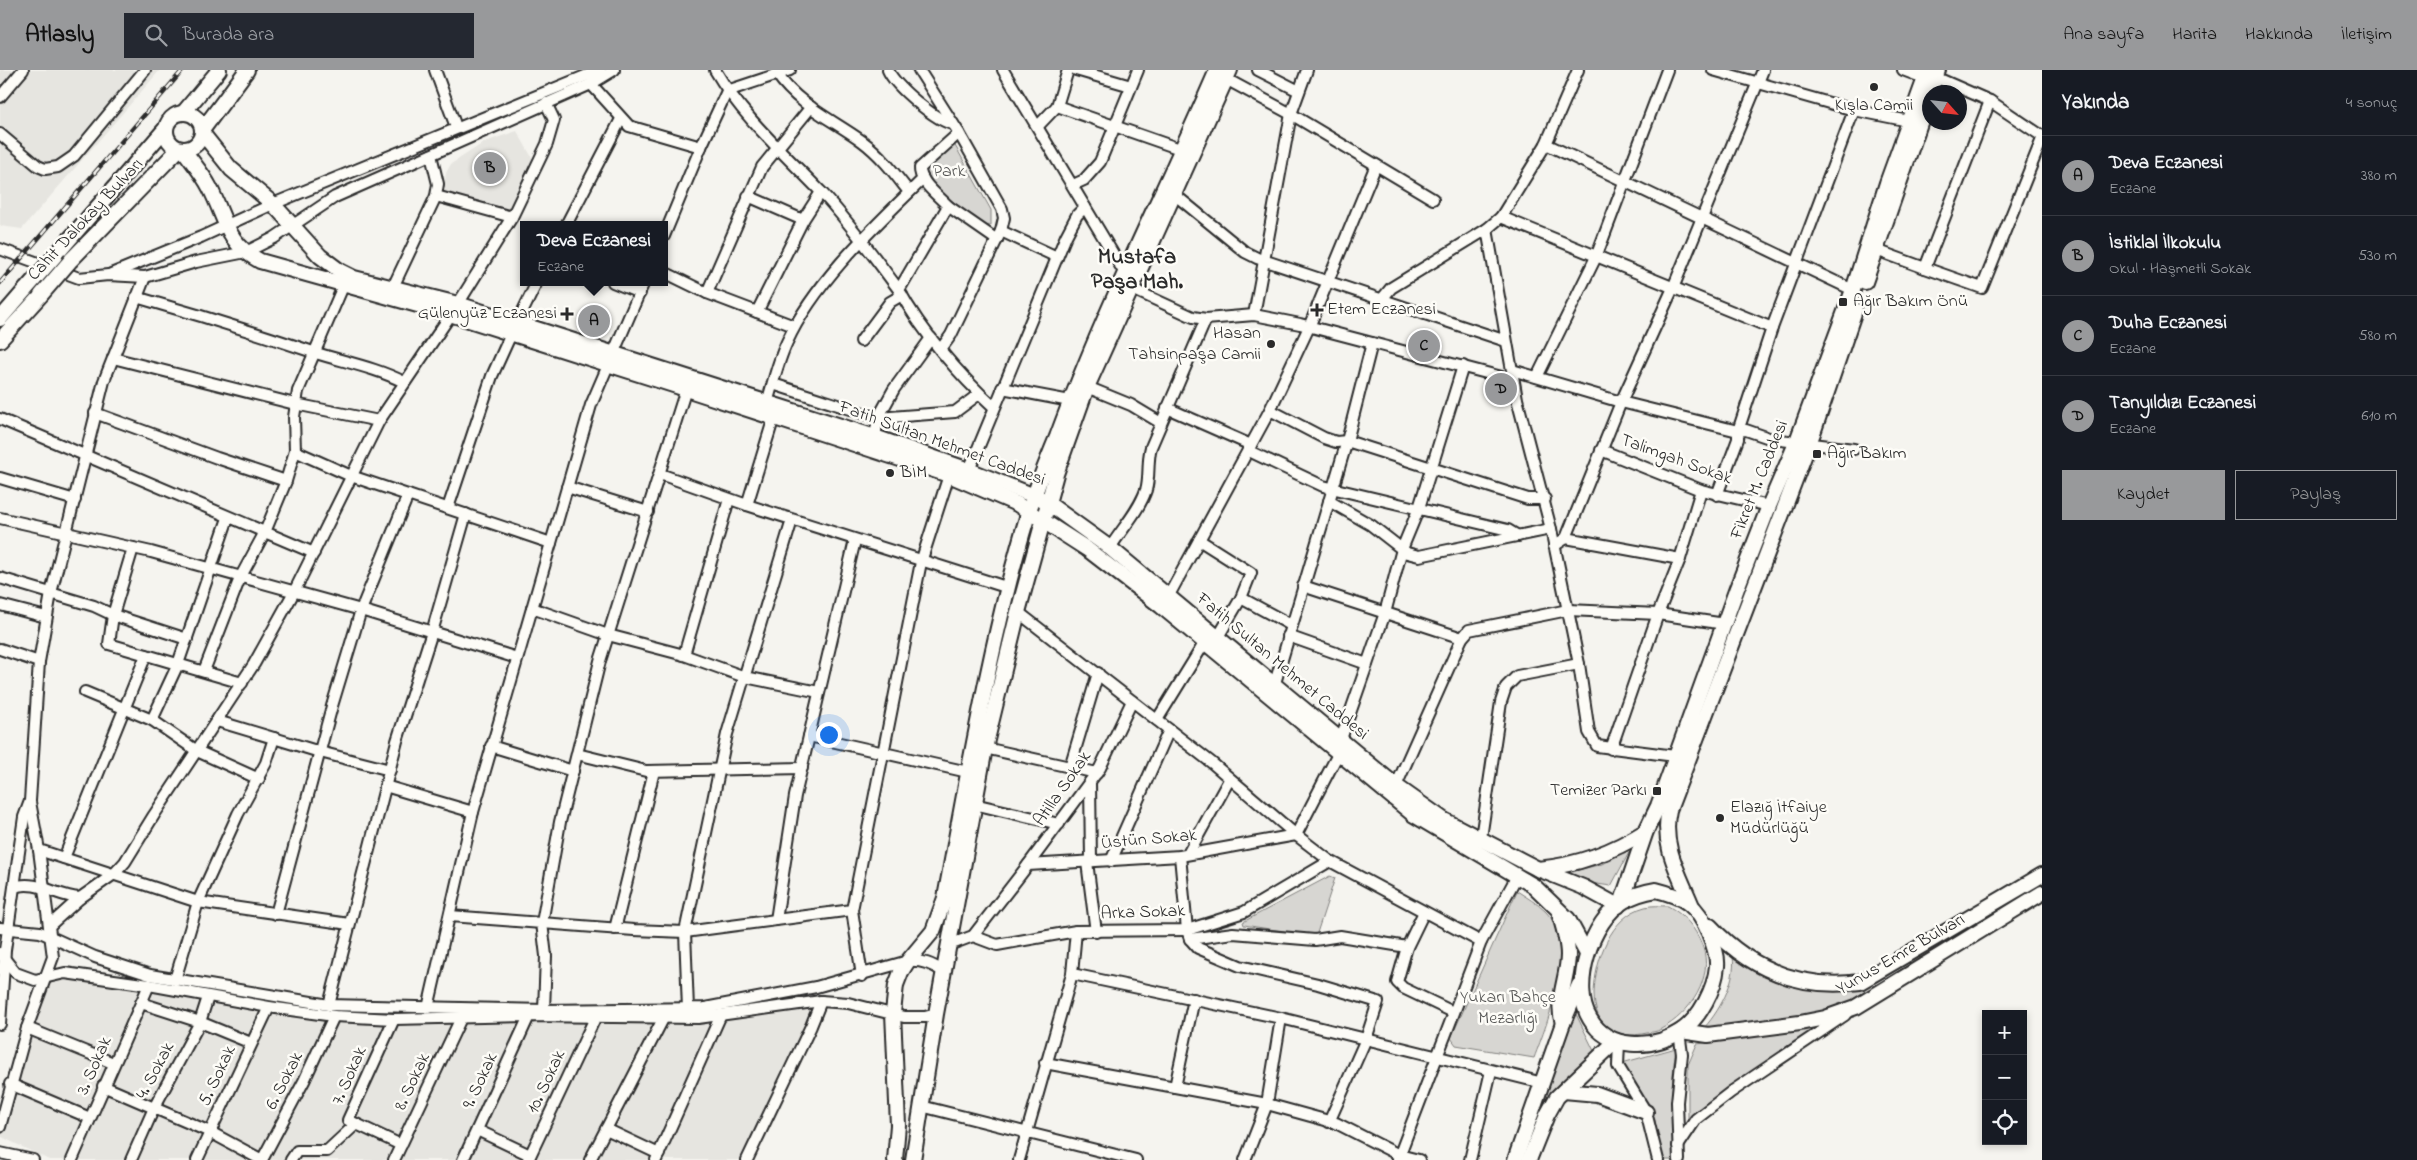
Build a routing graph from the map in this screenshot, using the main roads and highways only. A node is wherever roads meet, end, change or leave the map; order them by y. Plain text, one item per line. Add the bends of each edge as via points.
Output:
1 (219, 70) edge
2 (247, 70) edge
3 (1224, 73) edge
4 (1931, 74) edge
5 (184, 112) junction
6 (1922, 116) edge
7 (166, 128) junction
8 (203, 132) junction
9 (181, 149) junction
10 (454, 309) junction
11 (0, 320) edge
12 (0, 340) edge
13 (611, 359) junction
14 (1803, 442) junction
15 (1034, 496) junction
16 (1048, 503) junction
17 (1029, 511) junction
18 (1043, 521) junction
19 (1646, 831) junction
20 (1538, 869) junction
21 (2042, 875) edge
22 (2042, 893) edge
23 (1620, 903) junction
24 (1692, 906) junction
25 (1559, 908) junction
26 (1702, 917) junction
27 (1587, 954) junction
28 (1583, 977) junction
29 (1563, 1023) junction
30 (1680, 1031) junction
31 (1617, 1042) junction
32 (1564, 1091) junction
33 (1646, 1112) road end
34 (895, 1160) edge
35 (913, 1160) edge
36 (1515, 1160) edge
37 (1529, 1160) edge

1 - 5 main road
2 - 8 main road
3 - 15 main road via 1124,272
3 - 16 main road via 1174,194 1087,387
4 - 14 main road, Fikret M. Caddesi via 1909,121
5 - 7 main road via 174,115
5 - 8 main road via 197,117
6 - 14 main road via 1876,250
7 - 9 main road via 168,139
7 - 11 main road, Cahit Dalokay Bulvarı, bridge
8 - 9 main road via 198,144
8 - 10 main road, Fatih Sultan Mehmet Caddesi via 231,169 273,204 320,256 340,271
9 - 10 main road via 210,187 230,236 246,252 260,260 344,284
9 - 12 main road, Cahit Dalokay Bulvarı, bridge via 71,260
10 - 13 main road, Fatih Sultan Mehmet Caddesi
13 - 15 main road, Fatih Sultan Mehmet Caddesi via 875,437
13 - 17 main road via 686,389 949,475
14 - 19 main road, Fikret M. Caddesi via 1769,506
14 - 24 main road via 1670,810 1667,838
15 - 16 main road, Fatih Sultan Mehmet Caddesi
15 - 17 main road
16 - 18 main road
16 - 20 main road, Fatih Sultan Mehmet Caddesi via 1110,548 1396,786 1444,820
17 - 18 main road
17 - 34 main road via 968,772 945,898 938,921 926,942 900,972 896,985 893,1013 898,1104
18 - 25 main road via 1087,549 1205,642 1414,815 1534,886
18 - 35 main road via 985,748
19 - 20 main road via 1596,857
19 - 23 main road, Fikret M. Caddesi
20 - 23 main road, Fatih Sultan Mehmet Caddesi
21 - 26 main road via 1860,982 1839,985 1806,982 1774,972 1723,940
22 - 30 main road, Yunus Emre Bulvarı via 1856,1007 1800,1024 1708,1035
23 - 24 main road via 1643,892 1656,890 1681,898
23 - 27 main road via 1596,931
24 - 26 main road
25 - 27 main road
25 - 29 main road via 1568,955 1560,1007
26 - 30 main road via 1712,941 1717,966 1706,1000 1696,1016
27 - 28 main road
28 - 29 main road
28 - 31 main road via 1585,1011 1594,1026
29 - 36 main road
30 - 31 main road via 1651,1042
31 - 32 main road
32 - 33 main road via 1597,1094
32 - 37 main road via 1547,1115

